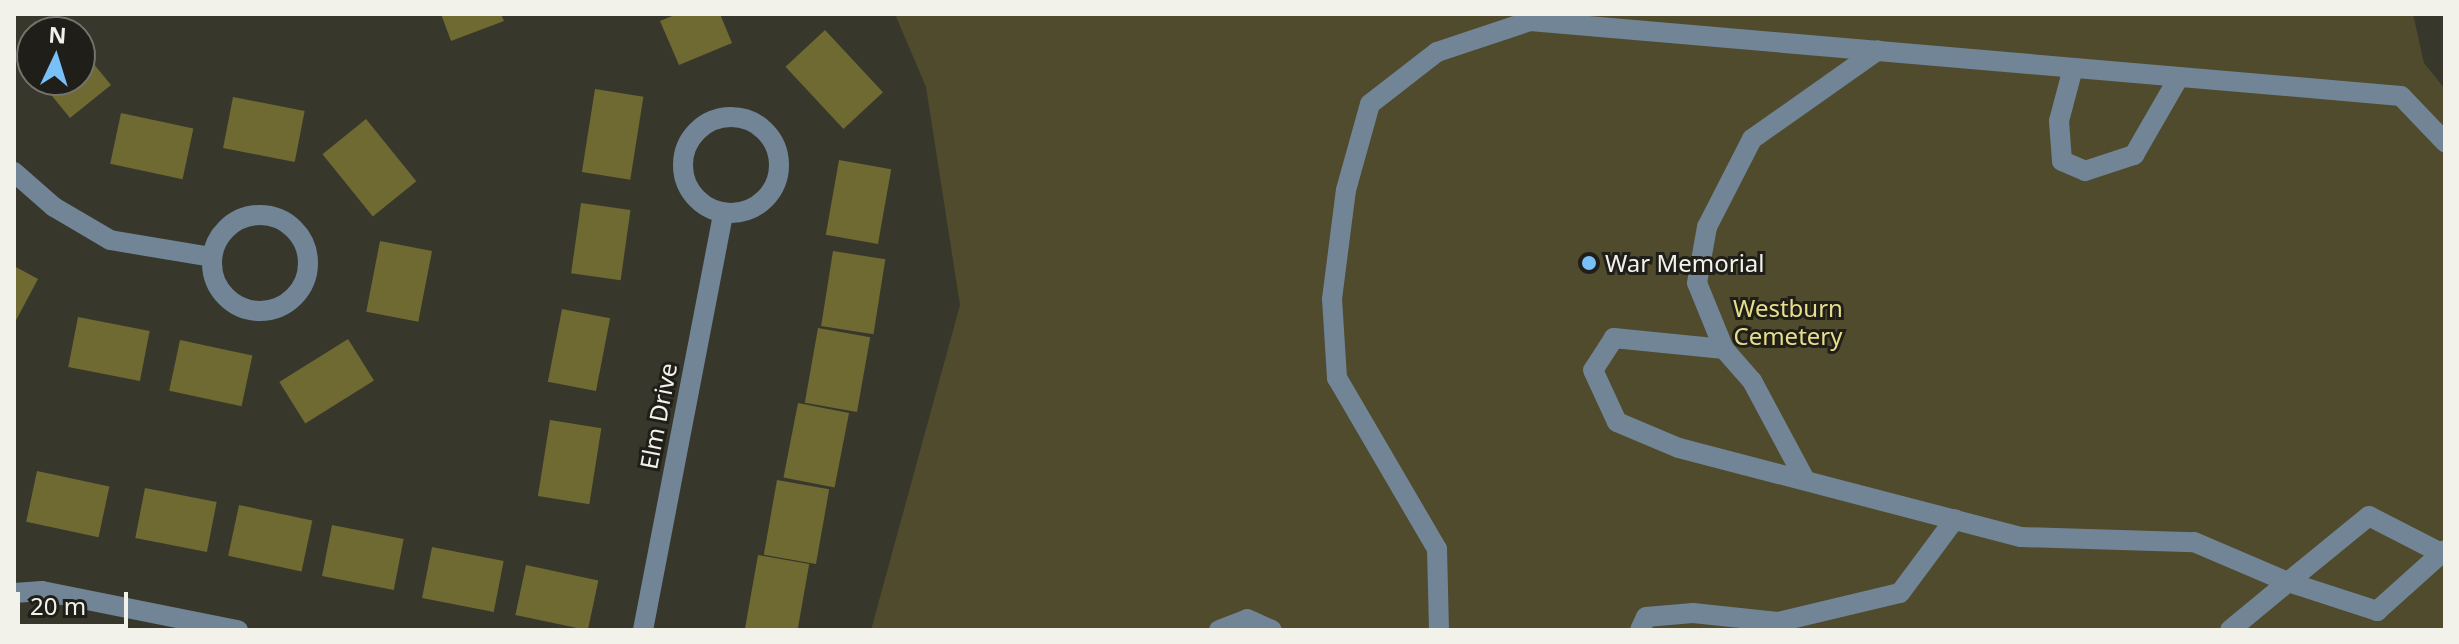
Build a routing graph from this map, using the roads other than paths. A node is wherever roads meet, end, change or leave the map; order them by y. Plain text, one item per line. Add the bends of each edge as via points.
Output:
1 (1878, 50) junction
2 (2073, 68) junction
3 (2179, 77) junction
4 (2445, 142) edge
5 (14, 172) edge
6 (723, 213) junction
7 (212, 257) junction
8 (1724, 349) junction
9 (1803, 476) junction
10 (1955, 519) junction
11 (2441, 550) edge
12 (2288, 582) junction
13 (14, 593) edge
14 (238, 630) edge
15 (643, 630) edge
16 (1219, 630) edge
17 (1272, 630) edge
18 (1439, 630) edge
19 (1640, 630) edge
20 (2230, 630) edge

1 - 2 street
1 - 8 street via 1752,139 1707,227 1697,283
1 - 18 street via 1530,21 1437,52 1370,104 1346,190 1332,299 1337,378 1437,549
2 - 3 street
2 - 3 street via 2059,121 2062,161 2085,171 2134,155
3 - 4 street via 2401,96
5 - 7 street via 54,207 110,240
6 - 6 street via 690,191 683,162 693,134 728,116 765,130 779,167 761,202
6 - 15 street, Elm Drive
7 - 7 street via 227,229 255,215 294,229 308,269 285,304 243,309 225,297 214,279
8 - 9 street via 1752,381
8 - 9 street via 1614,338 1593,370 1617,422 1679,448
9 - 10 street
10 - 12 street via 2021,537 2194,542
10 - 19 street via 1900,593 1778,622 1693,613 1646,617
11 - 12 street via 2377,611
11 - 12 street via 2369,516
12 - 20 street
13 - 14 street via 42,591
16 - 17 street via 1247,619

